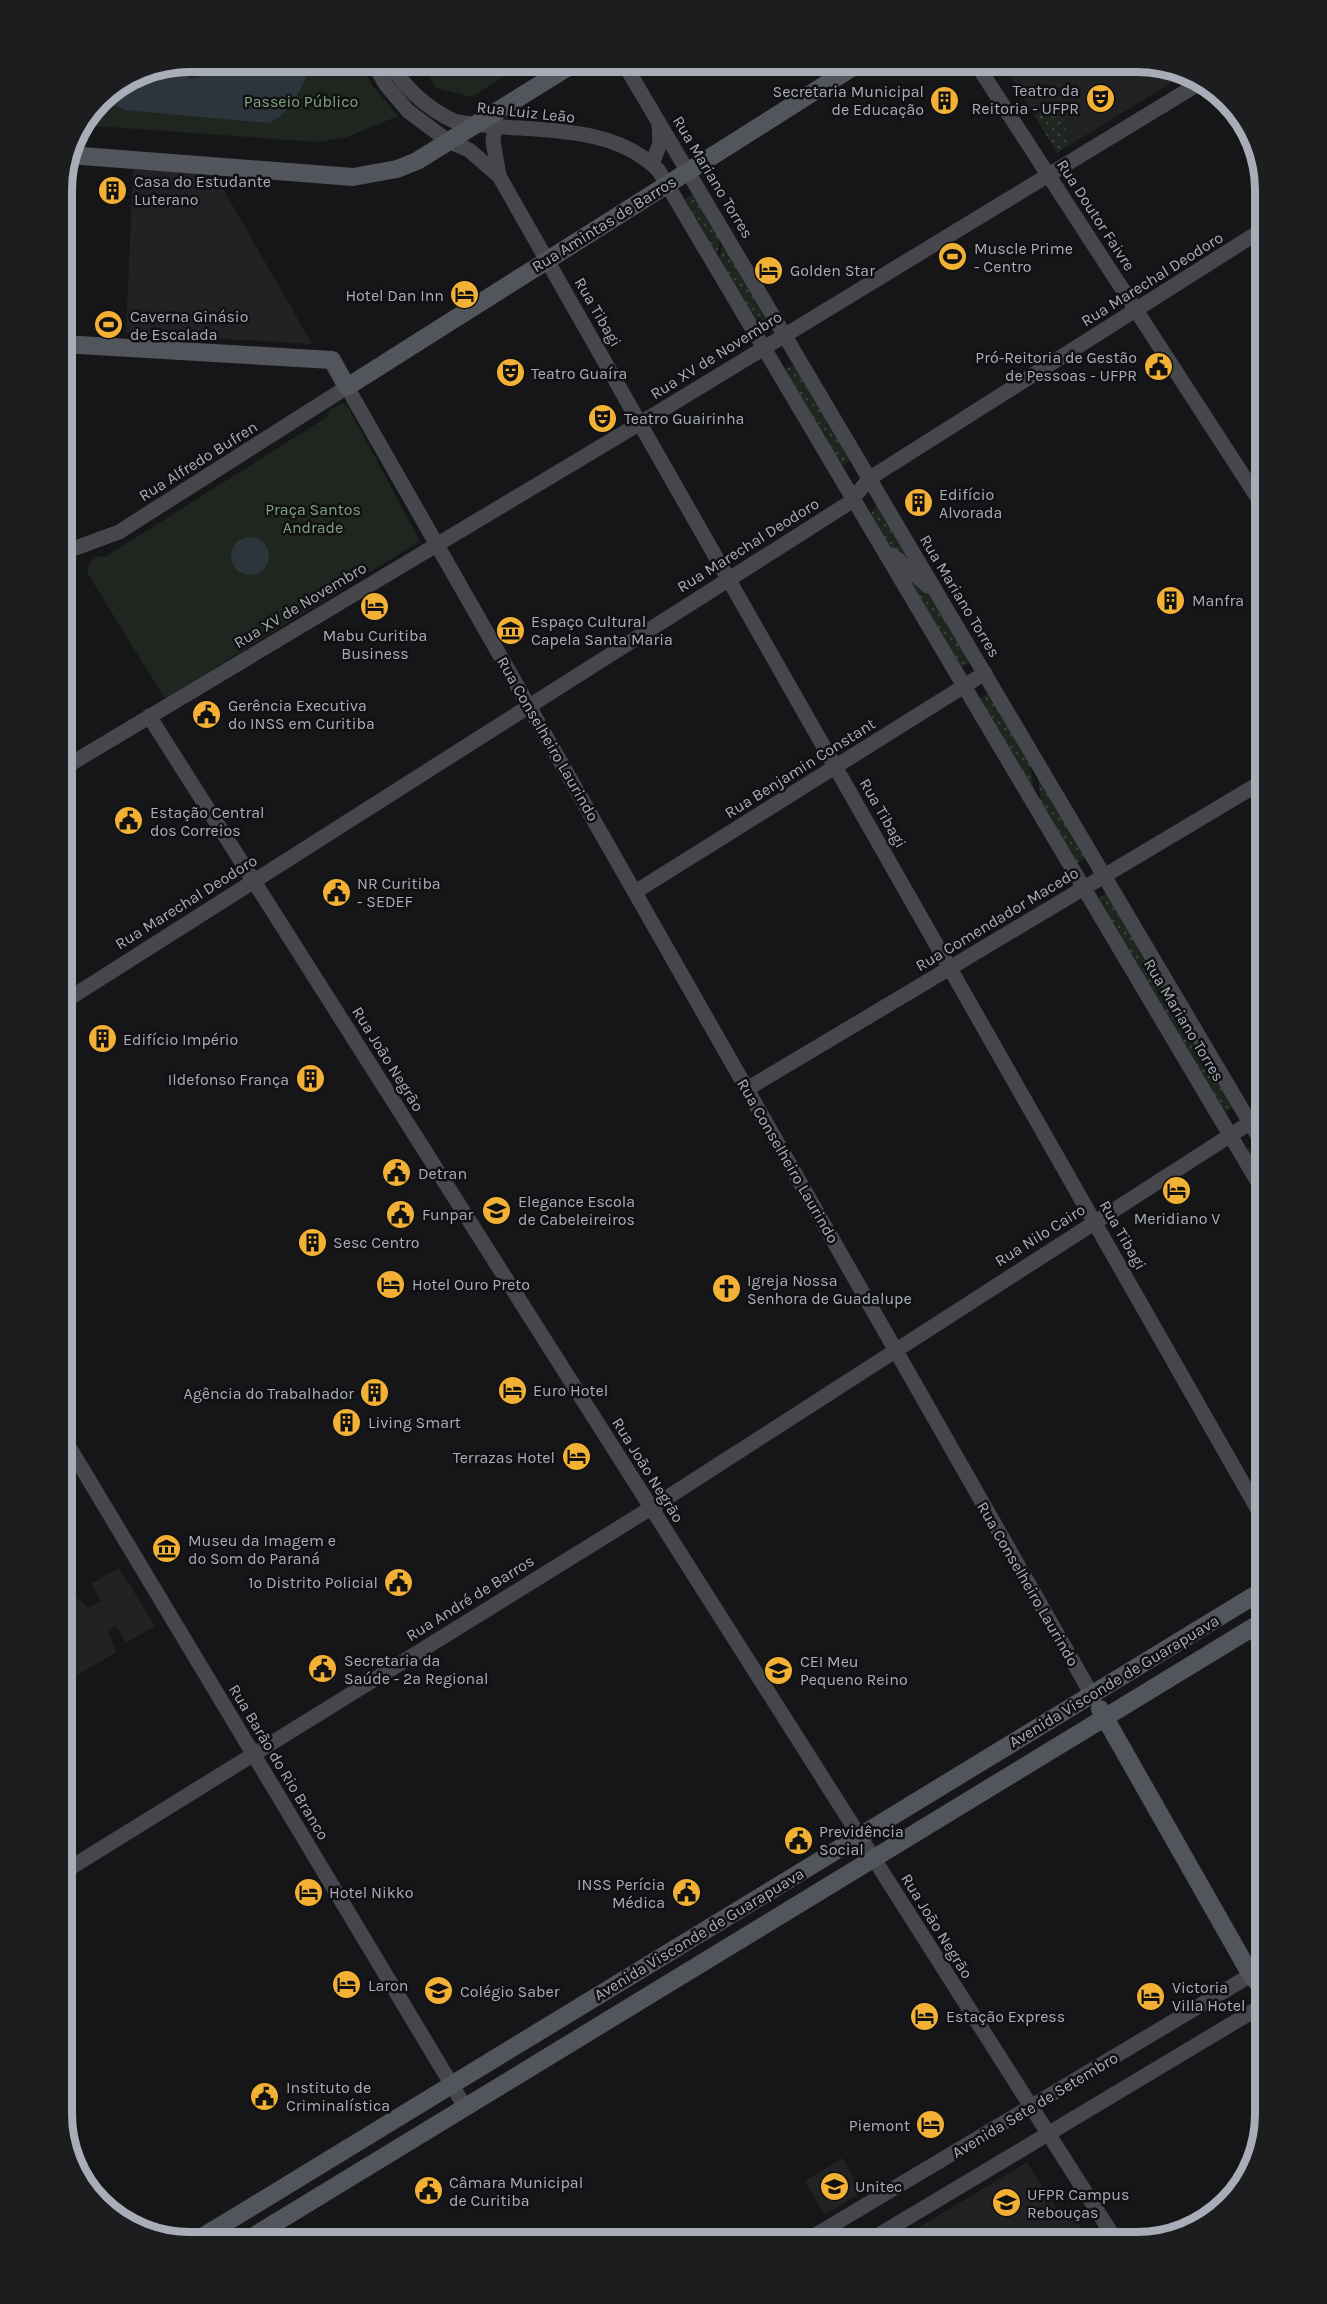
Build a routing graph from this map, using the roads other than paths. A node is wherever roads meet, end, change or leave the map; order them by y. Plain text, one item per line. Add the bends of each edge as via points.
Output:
1 (379, 72) edge
2 (398, 72) edge
3 (560, 72) edge
4 (629, 72) edge
5 (845, 72) edge
6 (981, 72) edge
7 (1193, 87) edge
8 (502, 108) junction
9 (658, 120) junction
10 (474, 125) junction
11 (494, 128) junction
12 (448, 141) junction
13 (77, 156) edge
14 (652, 164) junction
15 (688, 171) junction
16 (1048, 175) junction
17 (500, 176) junction
18 (668, 184) junction
19 (722, 229) junction
20 (1255, 235) edge
21 (547, 260) junction
22 (713, 261) junction
23 (1136, 310) junction
24 (783, 334) junction
25 (72, 345) edge
26 (764, 347) junction
27 (347, 387) junction
28 (640, 423) junction
29 (870, 478) junction
30 (1255, 492) edge
31 (854, 499) junction
32 (437, 544) junction
33 (883, 548) junction
34 (72, 549) edge
35 (729, 579) junction
36 (938, 593) junction
37 (985, 673) junction
38 (965, 686) junction
39 (529, 706) junction
40 (149, 716) junction
41 (1033, 755) junction
42 (72, 762) edge
43 (836, 767) junction
44 (1255, 787) edge
45 (1040, 812) junction
46 (1105, 876) junction
47 (253, 881) junction
48 (1085, 888) junction
49 (635, 892) junction
50 (950, 968) junction
51 (72, 997) edge
52 (747, 1089) junction
53 (1255, 1120) edge
54 (1250, 1123) junction
55 (1255, 1131) edge
56 (1231, 1136) junction
57 (1255, 1176) edge
58 (1095, 1222) junction
59 (895, 1349) junction
60 (72, 1452) edge
61 (1255, 1503) edge
62 (651, 1508) junction
63 (1255, 1596) edge
64 (1255, 1627) edge
65 (1178, 1642) junction
66 (1221, 1647) junction
67 (1092, 1695) junction
68 (1105, 1718) junction
69 (253, 1754) junction
70 (968, 1770) junction
71 (952, 1811) junction
72 (859, 1836) junction
73 (873, 1859) junction
74 (72, 1867) edge
75 (1255, 1965) edge
76 (1255, 1972) edge
77 (1255, 2011) edge
78 (570, 2012) junction
79 (555, 2052) junction
80 (452, 2085) junction
81 (465, 2107) junction
82 (1031, 2108) junction
83 (1048, 2134) junction
84 (210, 2232) edge
85 (260, 2232) edge
86 (821, 2232) edge
87 (884, 2232) edge
88 (1110, 2232) edge

1 - 12 main road via 397,99
2 - 10 main road, Rua Luiz Leão via 430,108 454,121
3 - 8 main road
4 - 9 main road, Rua Mariano Torres
5 - 15 main road, Rua Amintas de Barros
6 - 16 main road, Rua Doutor Faivre
7 - 16 main road, Rua XV de Novembro
8 - 10 main road
8 - 11 main road
9 - 14 main road via 660,144
9 - 15 main road, Rua Mariano Torres
10 - 11 main road, Rua Luiz Leão
10 - 12 main road
11 - 14 main road, Rua Luiz Leão via 592,137 622,146
11 - 17 main road
12 - 13 main road via 397,170 353,177
12 - 17 main road, Rua Tibagi via 470,150
14 - 18 main road, Rua Luiz Leão
15 - 18 main road, Rua Amintas de Barros
15 - 19 main road, Rua Mariano Torres
16 - 23 main road, Rua Doutor Faivre
16 - 24 main road, Rua XV de Novembro
17 - 21 main road, Rua Tibagi
18 - 21 main road, Rua Amintas de Barros
18 - 22 main road, Rua Mariano Torres
19 - 22 main road
19 - 24 main road, Rua Mariano Torres
20 - 23 main road, Rua Marechal Deodoro
21 - 27 main road, Rua Amintas de Barros
21 - 28 main road, Rua Tibagi
22 - 26 main road, Rua Mariano Torres
23 - 29 main road, Rua Marechal Deodoro
23 - 30 main road, Rua Doutor Faivre
24 - 26 main road, Rua XV de Novembro
24 - 29 main road, Rua Mariano Torres
25 - 27 main road, Rua Conselheiro Laurindo via 332,360
26 - 28 main road, Rua XV de Novembro
26 - 31 main road, Rua Mariano Torres
27 - 32 main road, Rua Conselheiro Laurindo
27 - 34 main road, Rua Alfredo Bufren via 119,532
28 - 32 main road, Rua XV de Novembro
28 - 35 main road, Rua Tibagi
29 - 31 main road, Rua Marechal Deodoro
29 - 36 main road, Rua Mariano Torres
31 - 33 main road, Rua Mariano Torres
31 - 35 main road, Rua Marechal Deodoro
32 - 39 main road, Rua Conselheiro Laurindo
32 - 40 main road, Rua XV de Novembro
33 - 36 main road
33 - 38 main road, Rua Mariano Torres
35 - 39 main road, Rua Marechal Deodoro
35 - 43 main road, Rua Tibagi
36 - 37 main road, Rua Mariano Torres
37 - 38 main road, Rua Benjamin Constant
37 - 41 main road, Rua Mariano Torres
38 - 43 main road, Rua Benjamin Constant
38 - 45 main road, Rua Mariano Torres
39 - 47 main road, Rua Marechal Deodoro
39 - 49 main road, Rua Conselheiro Laurindo
40 - 42 main road, Rua XV de Novembro
40 - 47 main road, Rua João Negrão
41 - 45 main road
41 - 46 main road, Rua Mariano Torres
43 - 49 main road, Rua Benjamin Constant
43 - 50 main road, Rua Tibagi
44 - 46 main road, Rua Comendador Macedo
45 - 48 main road, Rua Mariano Torres
46 - 48 main road, Rua Comendador Macedo
46 - 54 main road, Rua Mariano Torres
47 - 51 main road, Rua Marechal Deodoro
47 - 62 main road, Rua João Negrão
48 - 50 main road, Rua Comendador Macedo
48 - 56 main road, Rua Mariano Torres
49 - 52 main road, Rua Conselheiro Laurindo
50 - 52 main road, Rua Comendador Macedo
50 - 58 main road, Rua Tibagi
52 - 59 main road, Rua Conselheiro Laurindo
53 - 54 main road, Rua Nilo Cairo
54 - 55 main road, Rua Mariano Torres
54 - 56 main road, Rua Nilo Cairo
56 - 57 main road, Rua Mariano Torres
56 - 58 main road, Rua Nilo Cairo
58 - 59 main road, Rua Nilo Cairo
58 - 61 main road, Rua Tibagi
59 - 62 main road, Rua André de Barros
59 - 67 main road, Rua Conselheiro Laurindo
60 - 69 main road, Rua Barão do Rio Branco
62 - 69 main road, Rua André de Barros
62 - 72 main road, Rua João Negrão
63 - 65 main road, Avenida Visconde de Guarapuava
64 - 66 main road, Avenida Visconde de Guarapuava
65 - 66 main road
65 - 67 main road, Avenida Visconde de Guarapuava
66 - 68 main road, Avenida Visconde de Guarapuava
67 - 68 main road, Rua Conselheiro Laurindo
67 - 70 main road, Avenida Visconde de Guarapuava
68 - 71 main road, Avenida Visconde de Guarapuava
68 - 75 main road, Rua Conselheiro Laurindo
69 - 74 main road, Rua André de Barros
69 - 80 main road, Rua Barão do Rio Branco
70 - 71 main road
70 - 72 main road, Avenida Visconde de Guarapuava
71 - 73 main road, Avenida Visconde de Guarapuava
72 - 73 main road, Rua João Negrão
72 - 78 main road, Avenida Visconde de Guarapuava
73 - 79 main road, Avenida Visconde de Guarapuava
73 - 82 main road, Rua João Negrão
76 - 82 main road, Avenida Sete de Setembro
77 - 83 main road, Avenida Sete de Setembro
78 - 79 main road
78 - 80 main road, Avenida Visconde de Guarapuava
79 - 81 main road, Avenida Visconde de Guarapuava
80 - 81 main road, Rua Barão do Rio Branco
80 - 84 main road, Avenida Visconde de Guarapuava
81 - 85 main road, Avenida Visconde de Guarapuava
82 - 83 main road, Rua João Negrão
82 - 86 main road, Avenida Sete de Setembro
83 - 87 main road, Avenida Sete de Setembro
83 - 88 main road, Rua João Negrão

